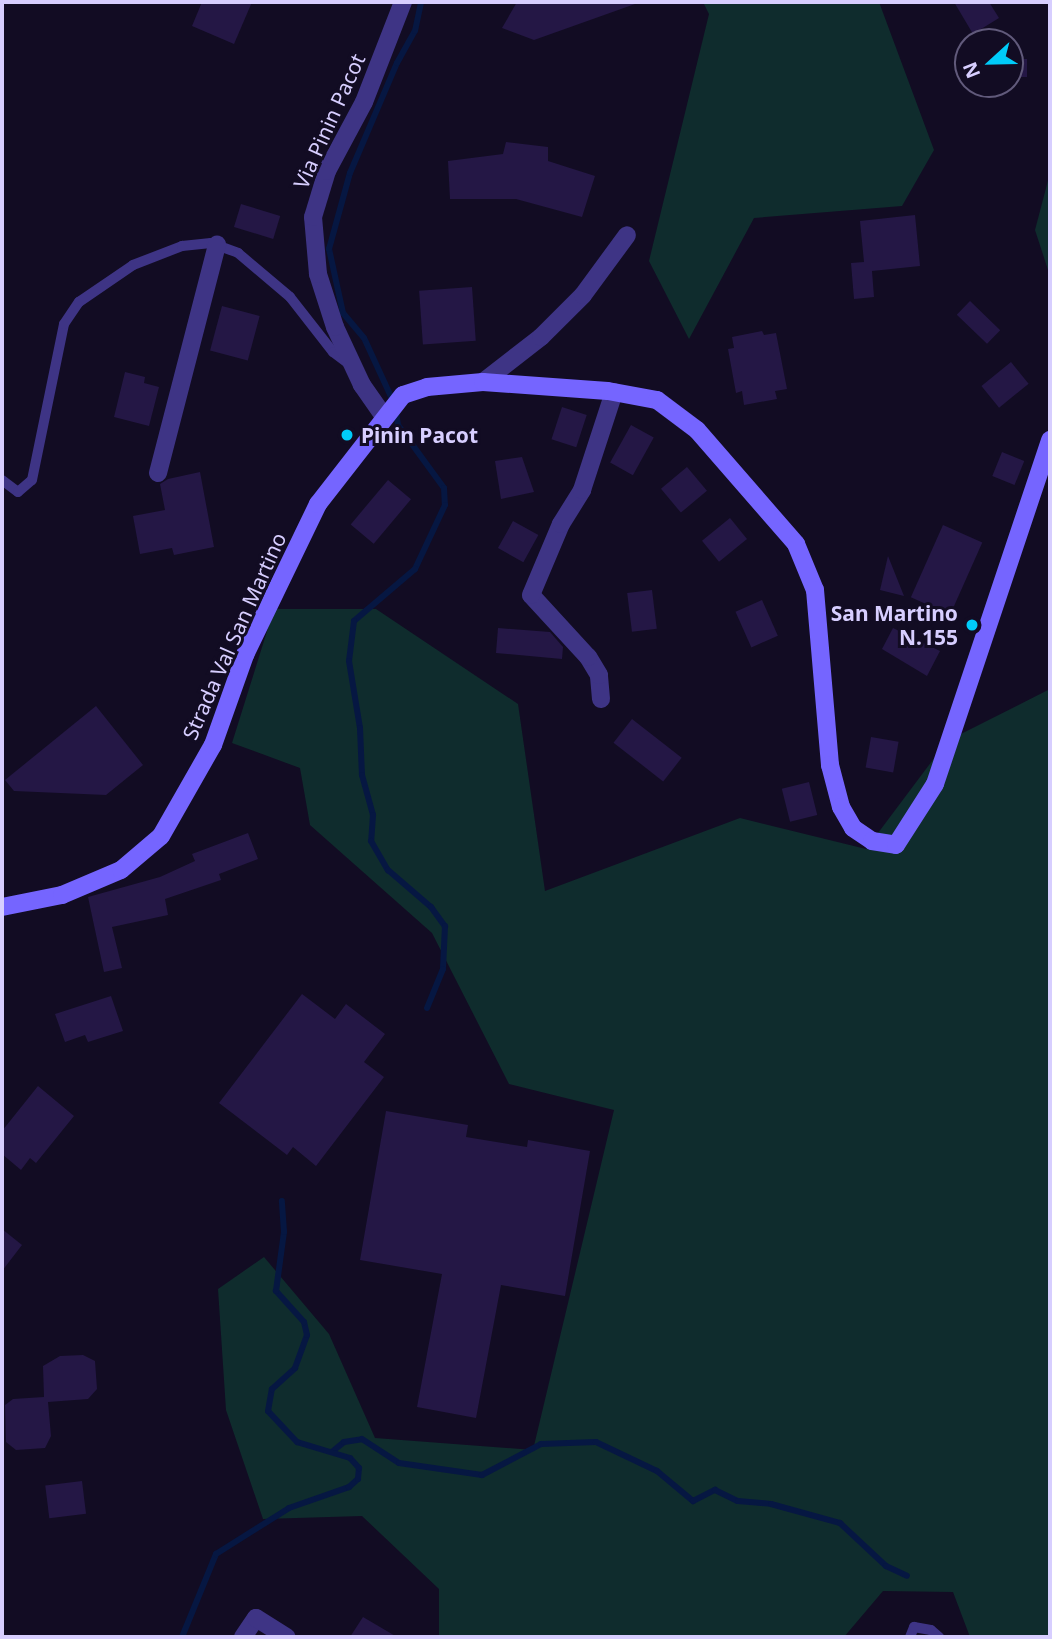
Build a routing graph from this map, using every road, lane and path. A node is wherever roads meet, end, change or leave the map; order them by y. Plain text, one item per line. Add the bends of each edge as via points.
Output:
1 (403, 2) edge
2 (627, 235) dead end
3 (217, 246) junction
4 (353, 366) junction
5 (483, 382) junction
6 (614, 392) junction
7 (383, 415) junction
8 (1050, 440) edge
9 (158, 473) dead end
10 (2, 480) edge
11 (601, 699) dead end
12 (2, 907) edge
13 (243, 1637) edge
14 (287, 1637) edge
15 (910, 1637) edge
16 (939, 1637) edge

1 - 4 street, Via Pinin Pacot via 364,102 327,171 313,217 318,274
2 - 5 street via 583,295 541,337
3 - 4 lane via 238,253 266,275 290,297 333,352
3 - 9 street
3 - 10 lane via 182,246 133,265 79,302 64,324 32,480 18,492
4 - 7 street, Via Pinin Pacot
5 - 6 street, Strada Val San Martino
5 - 7 street, Strada Val San Martino via 427,387 403,395
6 - 8 street, Strada Val San Martino via 657,400 697,430 796,544 815,590 830,765 841,807 863,835 896,845 935,785
6 - 11 street via 582,490 561,524 531,595 588,657 599,675
7 - 12 street, Strada Val San Martino via 317,504 245,655 213,745 161,836 121,870 62,895
13 - 14 street via 257,1618
15 - 16 lane via 914,1627 931,1629

